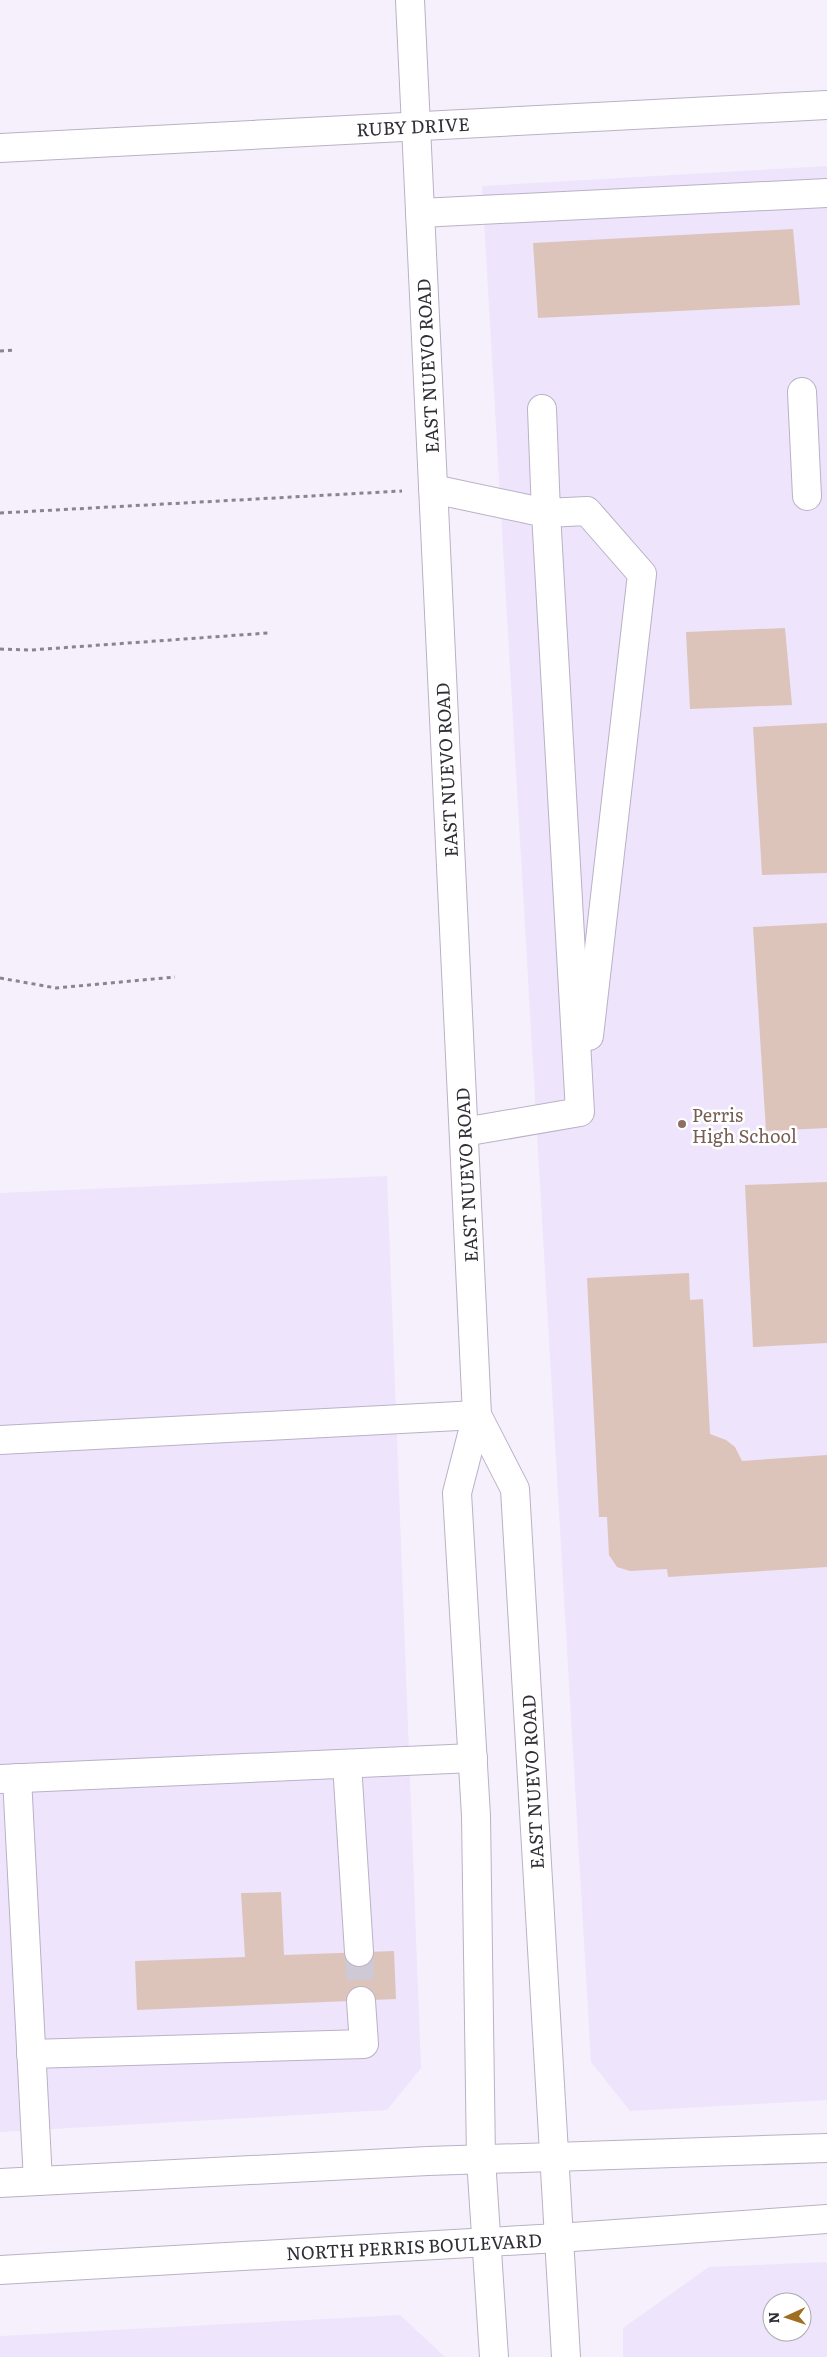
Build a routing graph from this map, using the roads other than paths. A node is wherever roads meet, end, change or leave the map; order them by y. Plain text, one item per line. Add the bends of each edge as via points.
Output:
1 (410, 0) edge
2 (827, 105) edge
3 (416, 125) junction
4 (0, 148) edge
5 (827, 193) edge
6 (420, 212) junction
7 (802, 392) dead end
8 (542, 409) dead end
9 (433, 489) junction
10 (807, 496) dead end
11 (546, 513) junction
12 (580, 1112) junction
13 (464, 1132) junction
14 (477, 1415) junction
15 (0, 1440) edge
16 (473, 1758) junction
17 (347, 1764) junction
18 (8, 1779) edge
19 (6, 1827) edge
20 (359, 1952) tunnel mouth
21 (361, 2001) tunnel mouth
22 (31, 2054) junction
23 (817, 2148) edge
24 (554, 2158) junction
25 (481, 2159) junction
26 (38, 2181) junction
27 (0, 2183) edge
28 (827, 2219) edge
29 (558, 2238) junction
30 (487, 2242) junction
31 (0, 2270) edge
32 (494, 2357) edge
33 (566, 2357) edge

1 - 3 main road, EAST NUEVO ROAD
2 - 3 main road, RUBY DRIVE
3 - 4 main road, RUBY DRIVE
3 - 6 main road, EAST NUEVO ROAD
5 - 6 main road
6 - 9 main road, EAST NUEVO ROAD
7 - 10 main road
8 - 11 main road
9 - 11 main road
9 - 13 main road, EAST NUEVO ROAD
11 - 12 main road
11 - 12 main road via 587,511 642,574
12 - 13 main road
13 - 14 main road, EAST NUEVO ROAD
14 - 15 main road
14 - 16 main road, EAST NUEVO ROAD via 457,1493
14 - 24 main road, EAST NUEVO ROAD via 514,1489
16 - 17 main road
16 - 25 main road, EAST NUEVO ROAD
17 - 18 main road
17 - 20 main road
18 - 19 main road
19 - 22 main road
21 - 22 main road via 364,2044
22 - 26 main road
23 - 24 main road
24 - 25 main road
24 - 29 main road, EAST NUEVO ROAD
25 - 26 main road
25 - 30 main road, EAST NUEVO ROAD
26 - 27 main road
28 - 29 main road, NORTH PERRIS BOULEVARD
29 - 30 main road, NORTH PERRIS BOULEVARD
29 - 33 main road, EAST NUEVO ROAD
30 - 31 main road, NORTH PERRIS BOULEVARD
30 - 32 main road, EAST NUEVO ROAD

